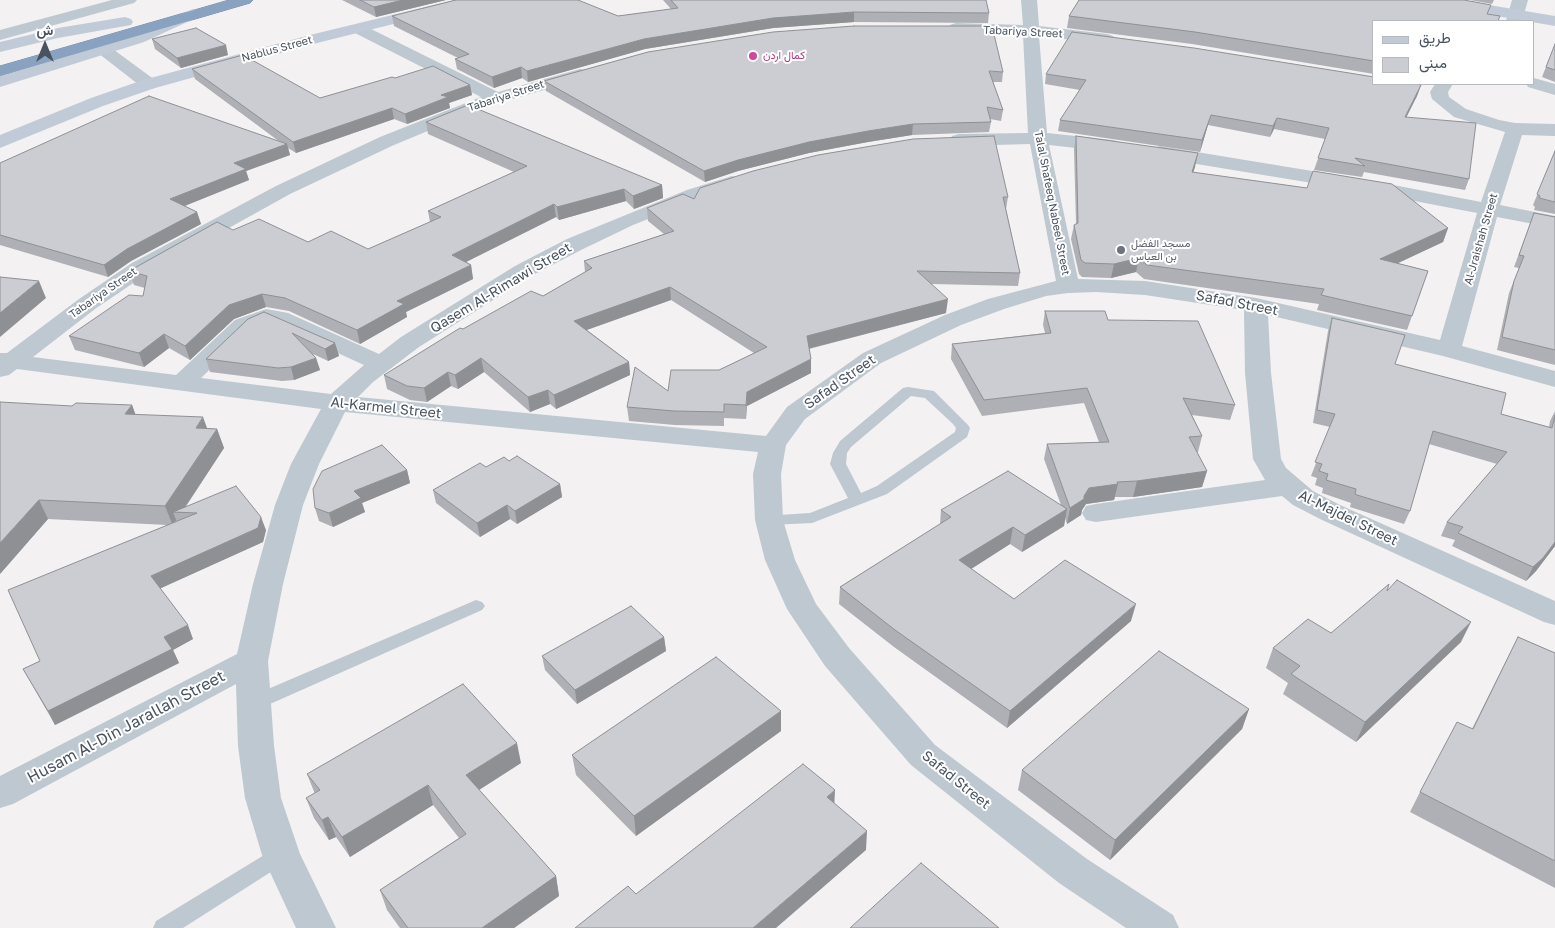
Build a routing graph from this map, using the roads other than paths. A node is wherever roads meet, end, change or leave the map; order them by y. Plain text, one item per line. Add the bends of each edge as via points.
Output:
1 (129, 0) edge
2 (202, 0) edge
3 (245, 0) edge
4 (473, 0) edge
5 (1029, 0) edge
6 (1432, 0) edge
7 (65, 4) dead end
8 (1516, 12) edge
9 (78, 13) junction
10 (193, 14) junction
11 (1555, 21) edge
12 (125, 22) junction
13 (357, 28) junction
14 (939, 28) edge
15 (1031, 30) junction
16 (0, 35) edge
17 (1124, 42) edge
18 (0, 48) edge
19 (104, 50) junction
20 (0, 59) edge
21 (592, 70) edge
22 (0, 71) edge
23 (0, 82) edge
24 (1535, 83) edge
25 (149, 84) junction
26 (1442, 88) edge
27 (1420, 89) edge
28 (1555, 90) edge
29 (496, 98) junction
30 (1515, 129) junction
31 (1555, 130) edge
32 (1038, 138) junction
33 (939, 141) edge
34 (0, 142) edge
35 (754, 175) edge
36 (1489, 208) junction
37 (1555, 222) edge
38 (1068, 286) junction
39 (1256, 305) junction
40 (1449, 350) junction
41 (4, 364) edge
42 (382, 364) junction
43 (1555, 379) edge
44 (181, 384) junction
45 (337, 404) junction
46 (773, 445) junction
47 (1287, 486) junction
48 (857, 500) junction
49 (1096, 513) dead end
50 (769, 520) junction
51 (476, 606) dead end
52 (1555, 614) edge
53 (252, 661) junction
54 (254, 702) junction
55 (0, 793) edge
56 (281, 855) junction
57 (164, 928) edge
58 (316, 928) edge
59 (1159, 928) edge

1 - 9 street
2 - 12 highway
3 - 10 highway
4 - 13 street, Nablus Street
5 - 15 street, Talal Shafeeq Nabeel Street
6 - 8 street
7 - 9 street
8 - 11 street
9 - 16 street
10 - 19 street via 138,39
10 - 22 highway
12 - 18 street via 58,33
12 - 20 highway
13 - 25 street, Nablus Street
13 - 29 street
14 - 15 street, Tabariya Street
15 - 17 street, Tabariya Street
15 - 32 street, Talal Shafeeq Nabeel Street
19 - 23 street
19 - 25 street
21 - 29 street, Tabariya Street
24 - 28 street
25 - 34 street, Nablus Street
26 - 27 street
26 - 30 street via 1441,99 1460,113 1485,123
29 - 41 street, Tabariya Street via 387,141 283,190 181,244 140,268
30 - 31 street
30 - 36 street, Al-Jraishah Street
32 - 33 street
32 - 36 street via 1213,160
32 - 38 street, Talal Shafeeq Nabeel Street
35 - 42 street, Qasem Al-Rimawi Street via 694,194 575,244 450,316
36 - 37 street
36 - 40 street, Al-Jraishah Street
38 - 39 street, Safad Street via 1145,288
38 - 46 street, Safad Street via 996,304 872,358 796,413
39 - 40 street, Safad Street
39 - 47 street, Al-Majdel Street via 1258,373 1267,460
40 - 43 street, Safad Street
41 - 44 street, Al-Karmel Street
42 - 44 street via 280,318 266,316 243,325
42 - 45 street, Qasem Al-Rimawi Street
44 - 45 street, Al-Karmel Street
45 - 46 street, Al-Karmel Street
45 - 53 street, Qasem Al-Rimawi Street via 304,464 289,505
46 - 50 street, Safad Street via 766,474
47 - 49 street
47 - 52 street, Al-Majdel Street via 1330,512
48 - 48 lane via 882,490 962,434 963,428 958,421 929,394 908,392 845,444 840,453 838,464
48 - 50 lane via 812,518
50 - 59 street, Safad Street via 780,560 803,609 837,657 923,755 1073,871
51 - 54 lane
53 - 54 street, Qasem Al-Rimawi Street
53 - 55 street, Husam Al-Din Jarallah Street
54 - 56 street, Qasem Al-Rimawi Street via 263,798
56 - 57 lane
56 - 58 street, Qasem Al-Rimawi Street

